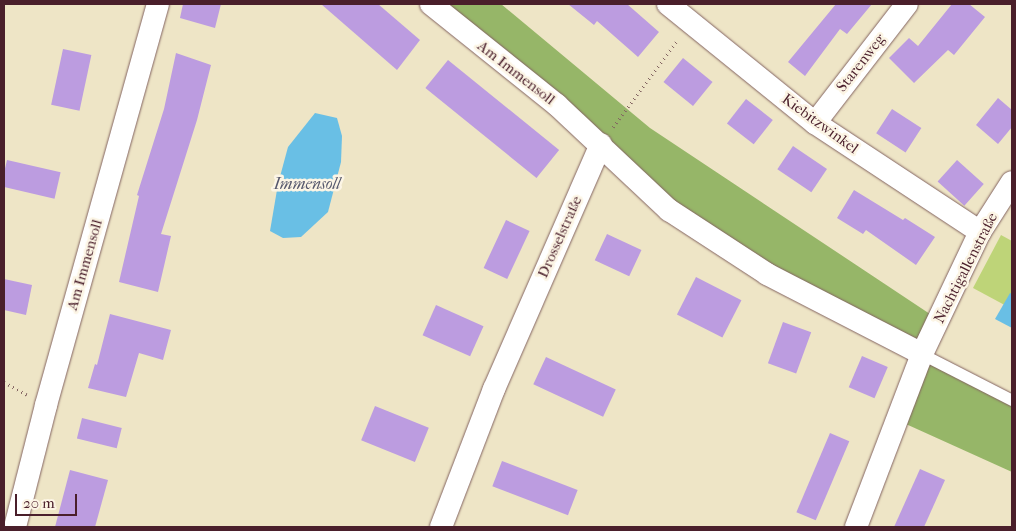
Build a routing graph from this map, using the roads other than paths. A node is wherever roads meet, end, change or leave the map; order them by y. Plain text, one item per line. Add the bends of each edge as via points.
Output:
1 (158, 4) edge
2 (431, 4) edge
3 (907, 4) edge
4 (680, 10) edge
5 (815, 123) junction
6 (601, 144) junction
7 (1012, 182) edge
8 (980, 232) junction
9 (922, 354) junction
10 (1012, 400) edge
11 (15, 527) edge
12 (442, 527) edge
13 (856, 527) edge

1 - 11 street, Am Immensoll via 48,395
2 - 6 street, Am Immensoll
3 - 5 street, Starenweg
4 - 5 street, Kiebitzwinkel
5 - 8 street, Kiebitzwinkel
6 - 9 street via 669,210 767,274
6 - 12 street, Drosselstraße via 494,389
7 - 8 street, Nachtigallenstraße
8 - 9 street, Nachtigallenstraße
9 - 10 lane
9 - 13 street, Nachtigallenstraße

